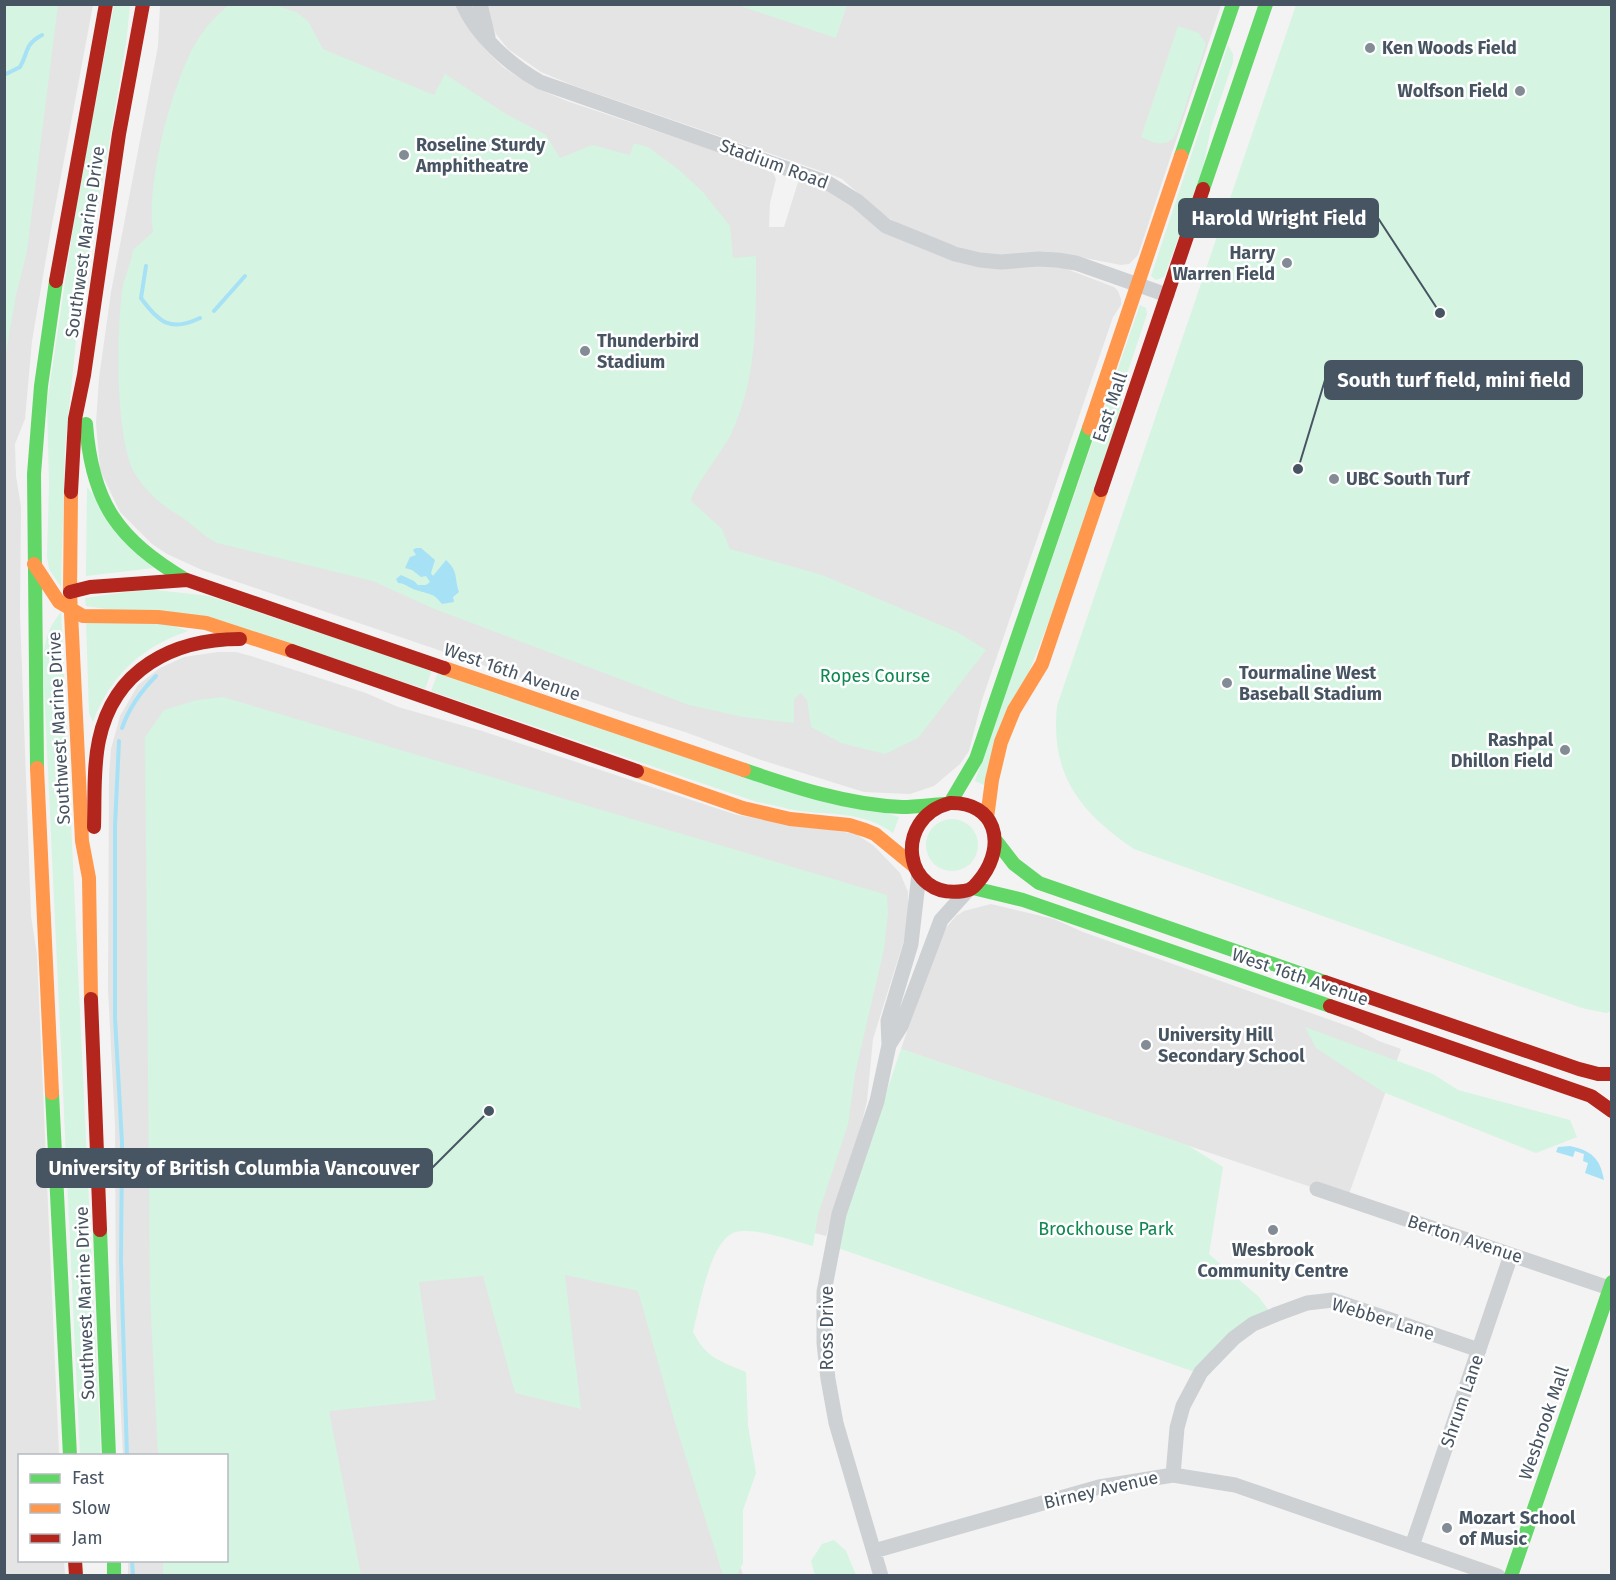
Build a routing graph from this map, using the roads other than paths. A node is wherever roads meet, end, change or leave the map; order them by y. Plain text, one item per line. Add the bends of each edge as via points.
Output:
1 (106, 4) edge
2 (143, 4) edge
3 (463, 4) edge
4 (480, 4) edge
5 (1233, 4) edge
6 (1266, 4) edge
7 (489, 40) junction
8 (1139, 284) junction
9 (1167, 295) junction
10 (84, 375) junction
11 (33, 563) junction
12 (187, 580) junction
13 (70, 592) junction
14 (54, 610) junction
15 (72, 611) junction
16 (256, 639) junction
17 (34, 641) junction
18 (947, 803) junction
19 (987, 818) junction
20 (997, 842) junction
21 (916, 870) junction
22 (89, 878) junction
23 (970, 889) junction
24 (889, 1045) junction
25 (1611, 1074) edge
26 (1611, 1111) edge
27 (1317, 1189) dead end
28 (1512, 1256) junction
29 (1611, 1286) edge
30 (1479, 1350) junction
31 (70, 1454) edge
32 (109, 1454) edge
33 (1173, 1474) junction
34 (1412, 1546) junction
35 (874, 1551) junction
36 (880, 1575) edge
37 (1498, 1575) edge
38 (1510, 1575) edge

1 - 11 main road, Southwest Marine Drive via 50,316 34,474
2 - 10 main road, Southwest Marine Drive via 119,134
3 - 7 street, Stadium Road
4 - 7 street, Stadium Road
5 - 8 main road, East Mall
6 - 9 main road, East Mall
7 - 8 street, Stadium Road via 513,65 540,82 828,183 857,201 885,226 955,254 980,261 1038,259 1076,263
8 - 9 street, Stadium Road
8 - 18 main road, East Mall via 976,759
9 - 19 main road, East Mall via 1042,664 1011,716 998,753
10 - 12 main road via 88,457 106,510 151,559
10 - 13 main road, Southwest Marine Drive via 75,430 70,505
11 - 14 main road
11 - 17 main road, Southwest Marine Drive
12 - 13 main road, West 16th Avenue
12 - 18 main road, West 16th Avenue via 788,785 862,803 903,807
13 - 14 main road
13 - 15 main road, Southwest Marine Drive
14 - 15 main road
14 - 17 main road
15 - 16 main road via 83,616 189,620
15 - 22 main road, Southwest Marine Drive via 82,842
16 - 21 main road via 743,808 865,830
16 - 22 main road via 219,639 169,651 140,669 118,695 101,729 97,753
17 - 31 main road, Southwest Marine Drive via 37,803
18 - 19 main road via 969,805
18 - 21 main road via 922,818 914,834 911,849
19 - 20 main road
20 - 23 main road via 988,869
20 - 25 main road, West 16th Avenue via 1014,864 1039,883 1557,1062
21 - 23 main road via 926,883 938,889
21 - 24 street, Ross Drive via 912,944 888,1021
22 - 32 main road, Southwest Marine Drive
23 - 24 street, Ross Drive via 941,920 901,1026
23 - 26 main road, West 16th Avenue via 1043,907 1591,1096
24 - 35 street, Ross Drive via 877,1101 839,1214 824,1292 824,1343 836,1423
27 - 28 street, Berton Avenue
28 - 29 street, Berton Avenue
28 - 30 street, Shrum Lane
29 - 38 main road, Wesbrook Mall
30 - 33 street, Webber Lane via 1333,1300 1307,1303 1277,1314 1234,1338 1201,1372 1183,1406
30 - 34 street, Shrum Lane
33 - 34 street, Birney Avenue via 1235,1485
33 - 35 street, Birney Avenue via 1099,1487
34 - 37 street, Birney Avenue
35 - 36 street, Ross Drive

